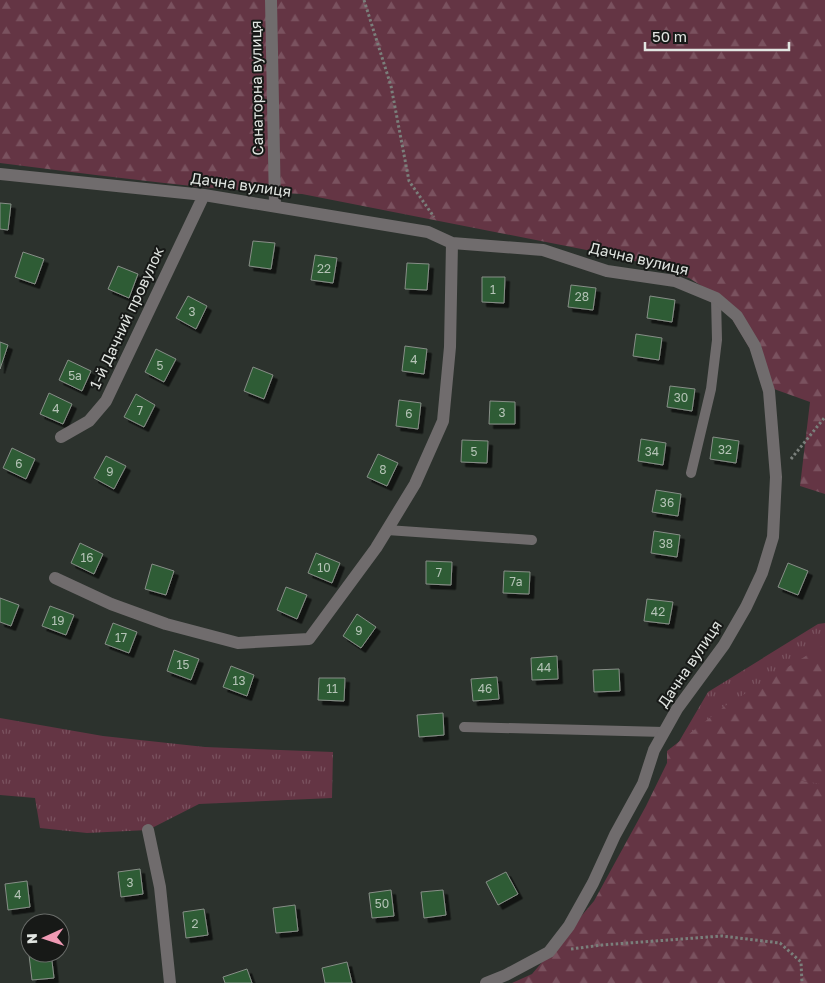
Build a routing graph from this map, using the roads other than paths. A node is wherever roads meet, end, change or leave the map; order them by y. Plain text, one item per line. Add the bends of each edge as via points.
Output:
1 (271, 0) edge
2 (0, 174) edge
3 (204, 195) junction
4 (275, 206) junction
5 (452, 243) junction
6 (716, 298) junction
7 (60, 437) dead end
8 (691, 474) dead end
9 (387, 530) junction
10 (532, 540) dead end
11 (55, 578) dead end
12 (464, 727) dead end
13 (664, 732) junction
14 (148, 830) dead end
15 (170, 983) edge
16 (486, 983) edge

1 - 4 street, Санаторна вулиця
2 - 3 street, Дачна вулиця
3 - 4 street, Дачна вулиця
3 - 7 street, 1-й Дачний провулок via 106,400 89,421
4 - 5 street, Дачна вулиця via 428,232
5 - 6 street, Дачна вулиця via 543,250 607,271 675,281
5 - 9 street via 450,347 443,421 415,484
6 - 8 lane via 717,340 711,389
6 - 13 street, Дачна вулиця via 737,316 755,346 769,390 776,477 773,537 762,573 746,607
9 - 10 lane
9 - 11 street via 309,639 238,643 166,624 111,604
12 - 13 lane
13 - 16 street, Дачна вулиця via 654,750 643,784 569,926 549,952
14 - 15 street via 160,887

